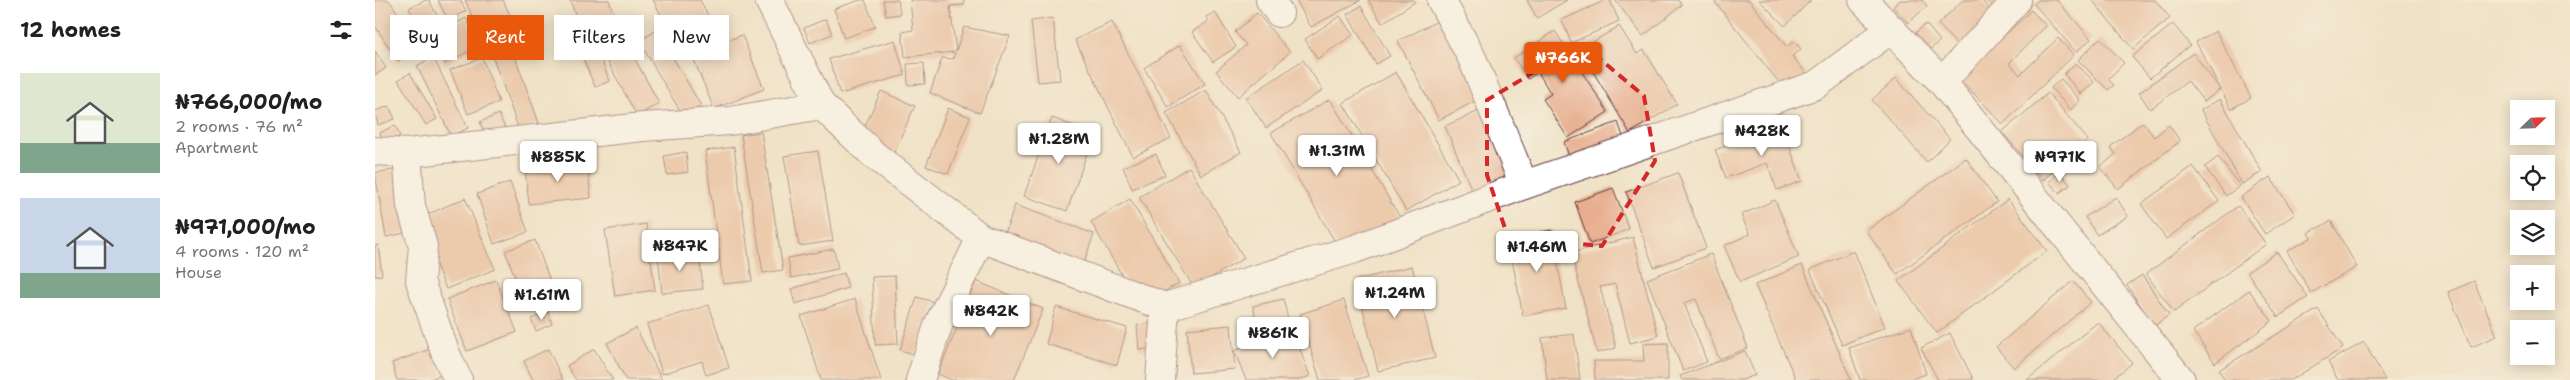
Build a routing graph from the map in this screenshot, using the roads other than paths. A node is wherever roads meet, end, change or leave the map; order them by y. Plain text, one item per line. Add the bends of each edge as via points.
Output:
1 (769, 0) edge
2 (1441, 0) edge
3 (1863, 0) edge
4 (2017, 0) edge
5 (1891, 29) junction
6 (1942, 82) junction
7 (821, 105) junction
8 (375, 151) edge
9 (407, 153) junction
10 (1524, 184) junction
11 (981, 238) junction
12 (1165, 307) junction
13 (458, 380) edge
14 (920, 380) edge
15 (1160, 380) edge
16 (2181, 380) edge

1 - 7 street
2 - 10 street via 1471,58
3 - 5 street
4 - 6 street
5 - 6 street
5 - 10 street via 1816,84
6 - 16 street
7 - 9 street via 730,121
7 - 11 street via 875,154
8 - 9 street
9 - 13 street via 411,206 423,246 420,281
10 - 12 street via 1355,249
11 - 12 street
11 - 14 street via 939,323
12 - 15 street

